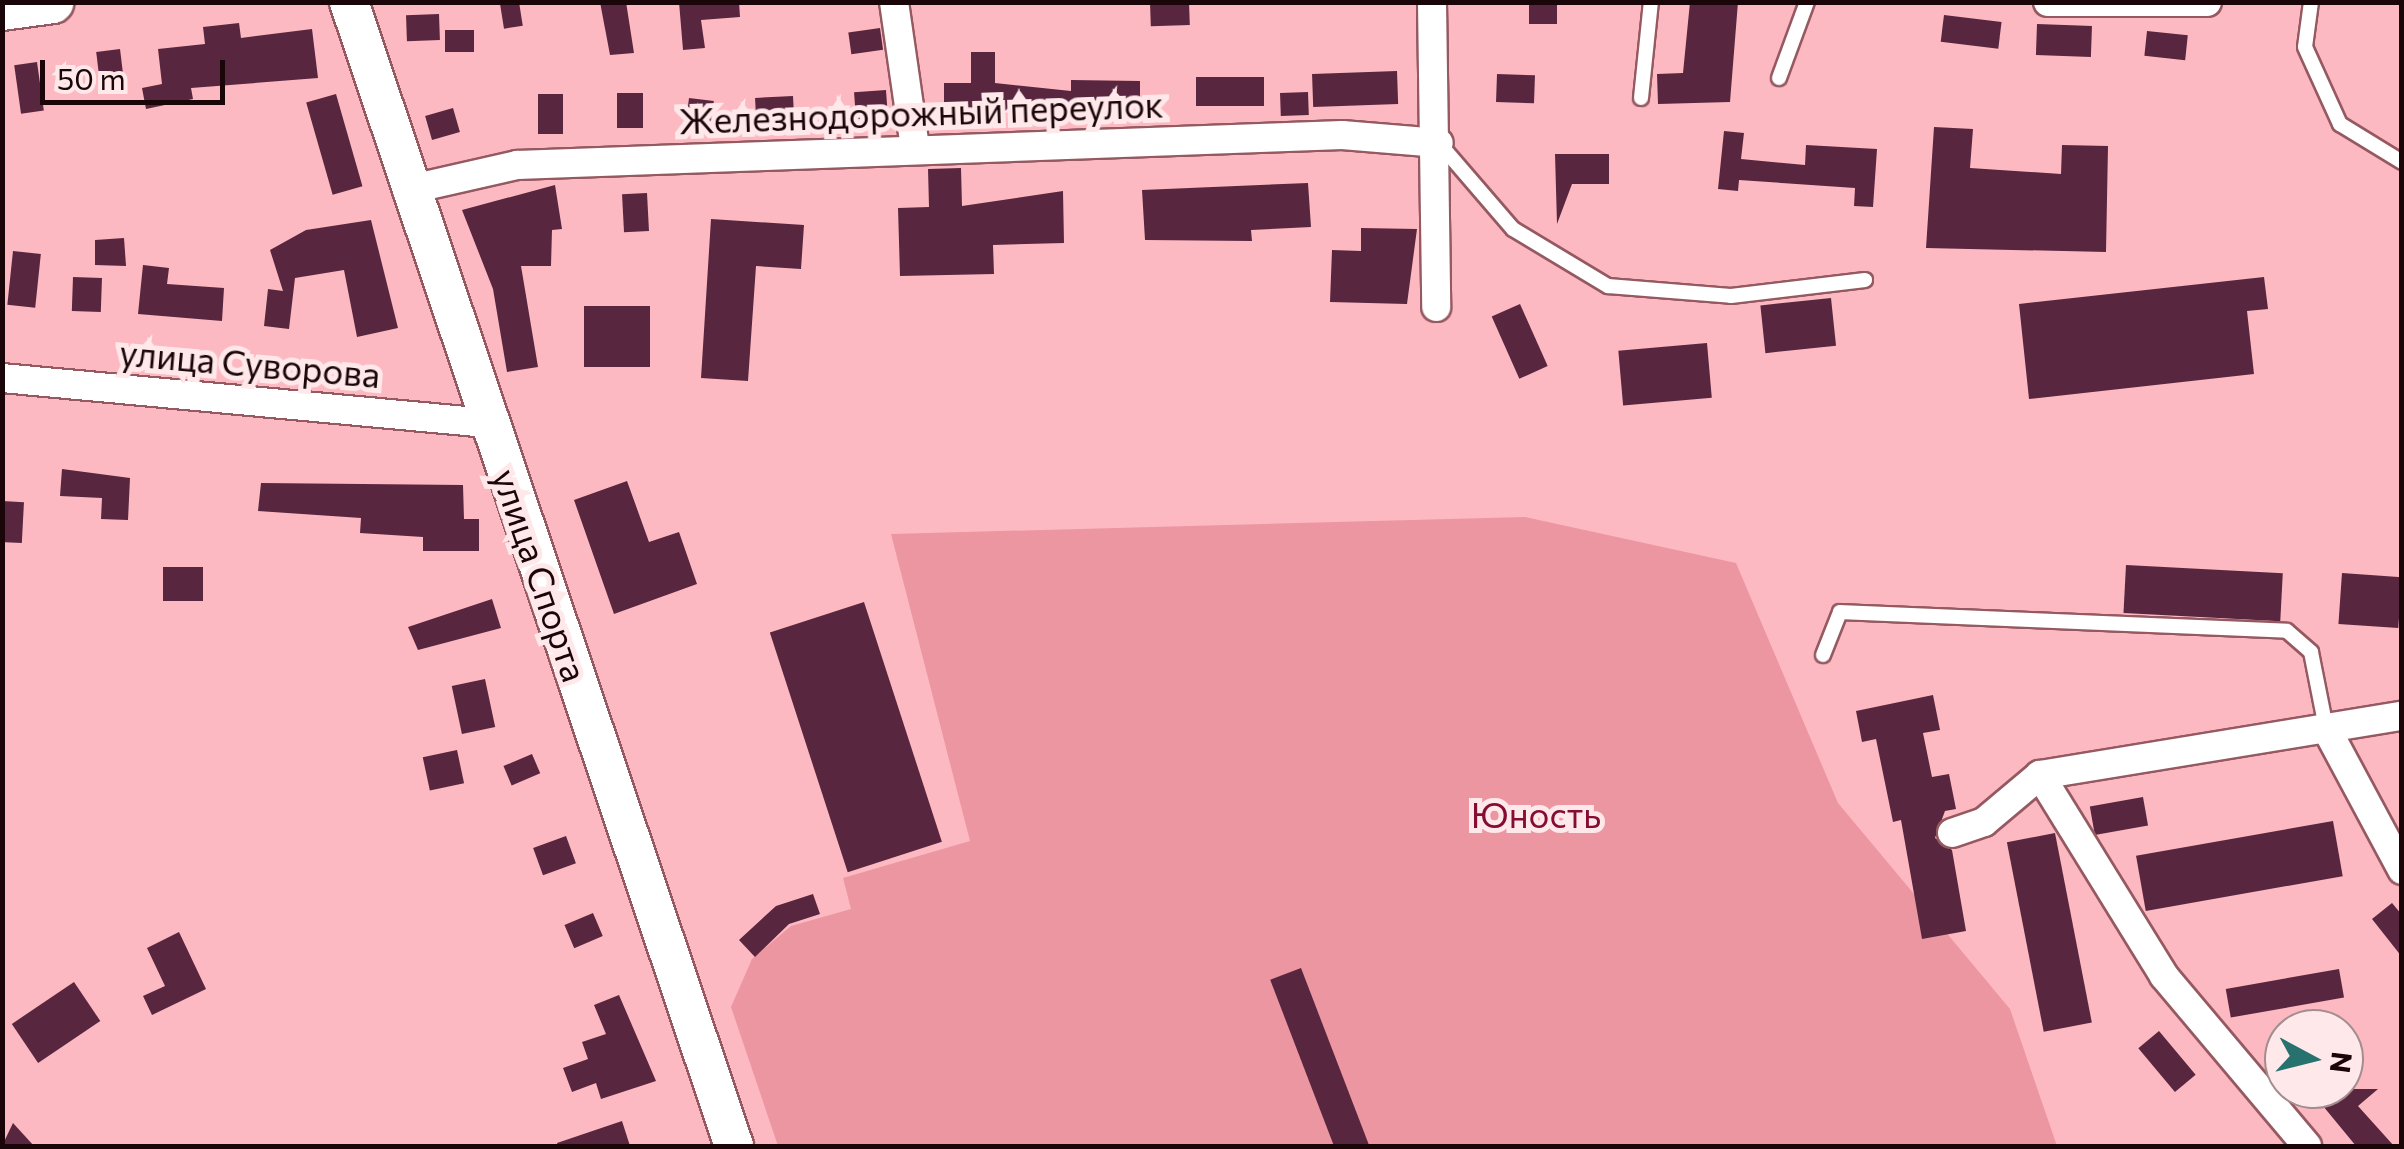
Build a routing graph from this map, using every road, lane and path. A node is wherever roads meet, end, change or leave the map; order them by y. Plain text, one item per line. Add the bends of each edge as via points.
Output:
1 (52, 2) edge
2 (350, 2) edge
3 (894, 2) edge
4 (1432, 2) edge
5 (1651, 2) edge
6 (1807, 2) edge
7 (2048, 2) edge
8 (2207, 2) edge
9 (2311, 2) edge
10 (2, 10) edge
11 (1780, 78) dead end
12 (1640, 98) dead end
13 (1440, 144) junction
14 (915, 148) junction
15 (2402, 162) edge
16 (408, 190) junction
17 (1864, 280) dead end
18 (1436, 306) dead end
19 (2, 378) edge
20 (490, 424) junction
21 (1824, 656) dead end
22 (2402, 716) edge
23 (2326, 728) junction
24 (2040, 775) junction
25 (1952, 833) dead end
26 (2402, 870) edge
27 (734, 1146) edge
28 (2307, 1146) edge

1 - 10 main road
2 - 16 street, улица Спорта
3 - 14 street
4 - 13 street
5 - 12 lane
6 - 11 lane
7 - 8 street
9 - 15 lane via 2305,48 2340,124
13 - 14 street, Железнодорожный переулок via 1342,136
13 - 17 lane via 1513,229 1608,286 1731,296
13 - 18 street
14 - 16 street, Железнодорожный переулок via 517,165
16 - 20 street, улица Спорта
19 - 20 street, улица Суворова
20 - 27 street, улица Спорта
21 - 23 lane via 1840,612 2287,631 2311,652
22 - 23 street
23 - 24 street
23 - 26 street
24 - 25 street via 1984,822
24 - 28 street via 2164,976

